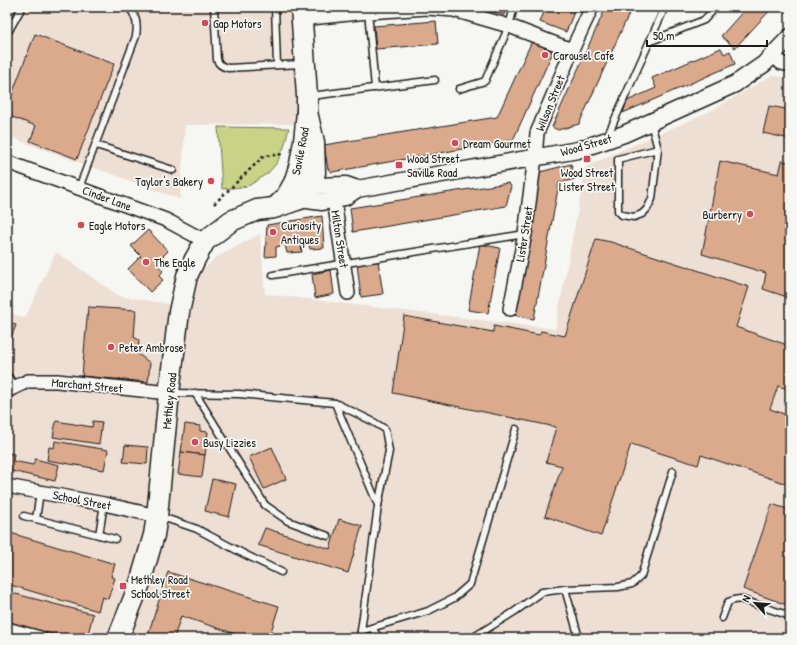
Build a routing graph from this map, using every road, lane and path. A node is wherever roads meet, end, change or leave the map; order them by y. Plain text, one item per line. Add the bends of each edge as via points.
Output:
1 (22, 7) edge
2 (129, 7) edge
3 (214, 7) edge
4 (275, 7) edge
5 (514, 7) edge
6 (592, 7) edge
7 (665, 7) edge
8 (716, 7) edge
9 (368, 10) edge
10 (301, 13) edge
11 (509, 26) junction
12 (7, 34) edge
13 (790, 37) edge
14 (650, 41) junction
15 (572, 50) junction
16 (774, 55) junction
17 (305, 63) junction
18 (277, 65) junction
19 (790, 65) edge
20 (435, 80) dead end
21 (375, 88) junction
22 (459, 89) dead end
23 (307, 104) junction
24 (650, 122) junction
25 (606, 140) junction
26 (96, 145) junction
27 (658, 149) junction
28 (285, 154) dead end
29 (535, 158) junction
30 (7, 162) edge
31 (173, 170) dead end
32 (79, 188) junction
33 (298, 189) junction
34 (333, 193) junction
35 (214, 204) dead end
36 (274, 208) joint
37 (525, 234) junction
38 (204, 241) junction
39 (344, 263) junction
40 (273, 275) dead end
41 (348, 292) dead end
42 (510, 309) dead end
43 (7, 375) edge
44 (11, 389) edge
45 (169, 393) junction
46 (195, 393) junction
47 (335, 403) junction
48 (516, 429) dead end
49 (673, 471) dead end
50 (7, 486) edge
51 (40, 492) junction
52 (104, 504) junction
53 (378, 506) junction
54 (24, 516) dead end
55 (157, 516) junction
56 (36, 519) junction
57 (99, 535) junction
58 (328, 536) dead end
59 (115, 539) dead end
60 (282, 572) dead end
61 (565, 589) junction
62 (790, 616) edge
63 (722, 618) dead end
64 (372, 628) junction
65 (7, 629) edge
66 (361, 635) edge
67 (40, 638) edge
68 (118, 638) edge
69 (379, 638) edge
70 (472, 638) edge
71 (580, 638) edge

1 - 12 lane
2 - 26 lane via 136,20 136,36
3 - 18 lane via 218,64 228,68
4 - 18 lane
5 - 11 lane
6 - 15 street, Wilson Street
7 - 14 lane
8 - 14 lane via 704,20
9 - 10 street
9 - 11 street via 454,10
9 - 21 lane
10 - 17 main road, Savile Road
11 - 15 street
11 - 22 lane via 486,81
13 - 16 street, Wood Street
14 - 25 lane
15 - 29 street, Wilson Street via 537,133
16 - 19 street via 780,63
16 - 24 street, Wood Street via 735,84
17 - 18 lane
17 - 23 main road, Savile Road
20 - 21 lane
21 - 23 lane
23 - 33 main road, Savile Road via 314,142 315,174
24 - 25 street, Wood Street
24 - 27 lane
25 - 29 street, Wood Street via 578,150
26 - 31 lane
26 - 32 lane
27 - 27 lane via 652,199 647,209 634,217 622,215 618,210 618,159
28 - 35 path via 264,156
29 - 34 street, Wood Street via 357,189 345,197
29 - 37 street, Lister Street
30 - 32 street, Cinder Lane
32 - 38 street, Cinder Lane via 166,220
33 - 34 street, Wood Street via 315,186
33 - 36 main road, Savile Road
34 - 39 street, Milton Street
36 - 38 main road, Methley Road via 257,210 231,221
37 - 39 lane
37 - 42 street, Lister Street
38 - 45 main road, Methley Road via 187,276 179,312
39 - 40 lane
39 - 41 street, Milton Street
43 - 44 lane
44 - 45 street, Marchant Street via 28,381 56,381
45 - 46 lane
45 - 55 main road, Methley Road
46 - 47 lane via 239,394
46 - 58 lane via 265,505 288,521
47 - 53 lane
47 - 53 lane via 385,429 389,451
48 - 64 lane via 470,584 454,598 428,611
49 - 61 lane via 641,576 632,584 618,587
50 - 51 street, School Street
51 - 52 street, School Street
51 - 56 lane
52 - 55 street, School Street
52 - 57 lane
53 - 66 lane
54 - 56 lane
55 - 60 lane via 197,529
55 - 68 main road, Methley Road via 140,583
56 - 57 lane
57 - 59 lane
61 - 70 lane via 542,592
61 - 71 lane
62 - 63 lane via 740,599 728,602
64 - 66 lane
64 - 69 lane
65 - 67 street

